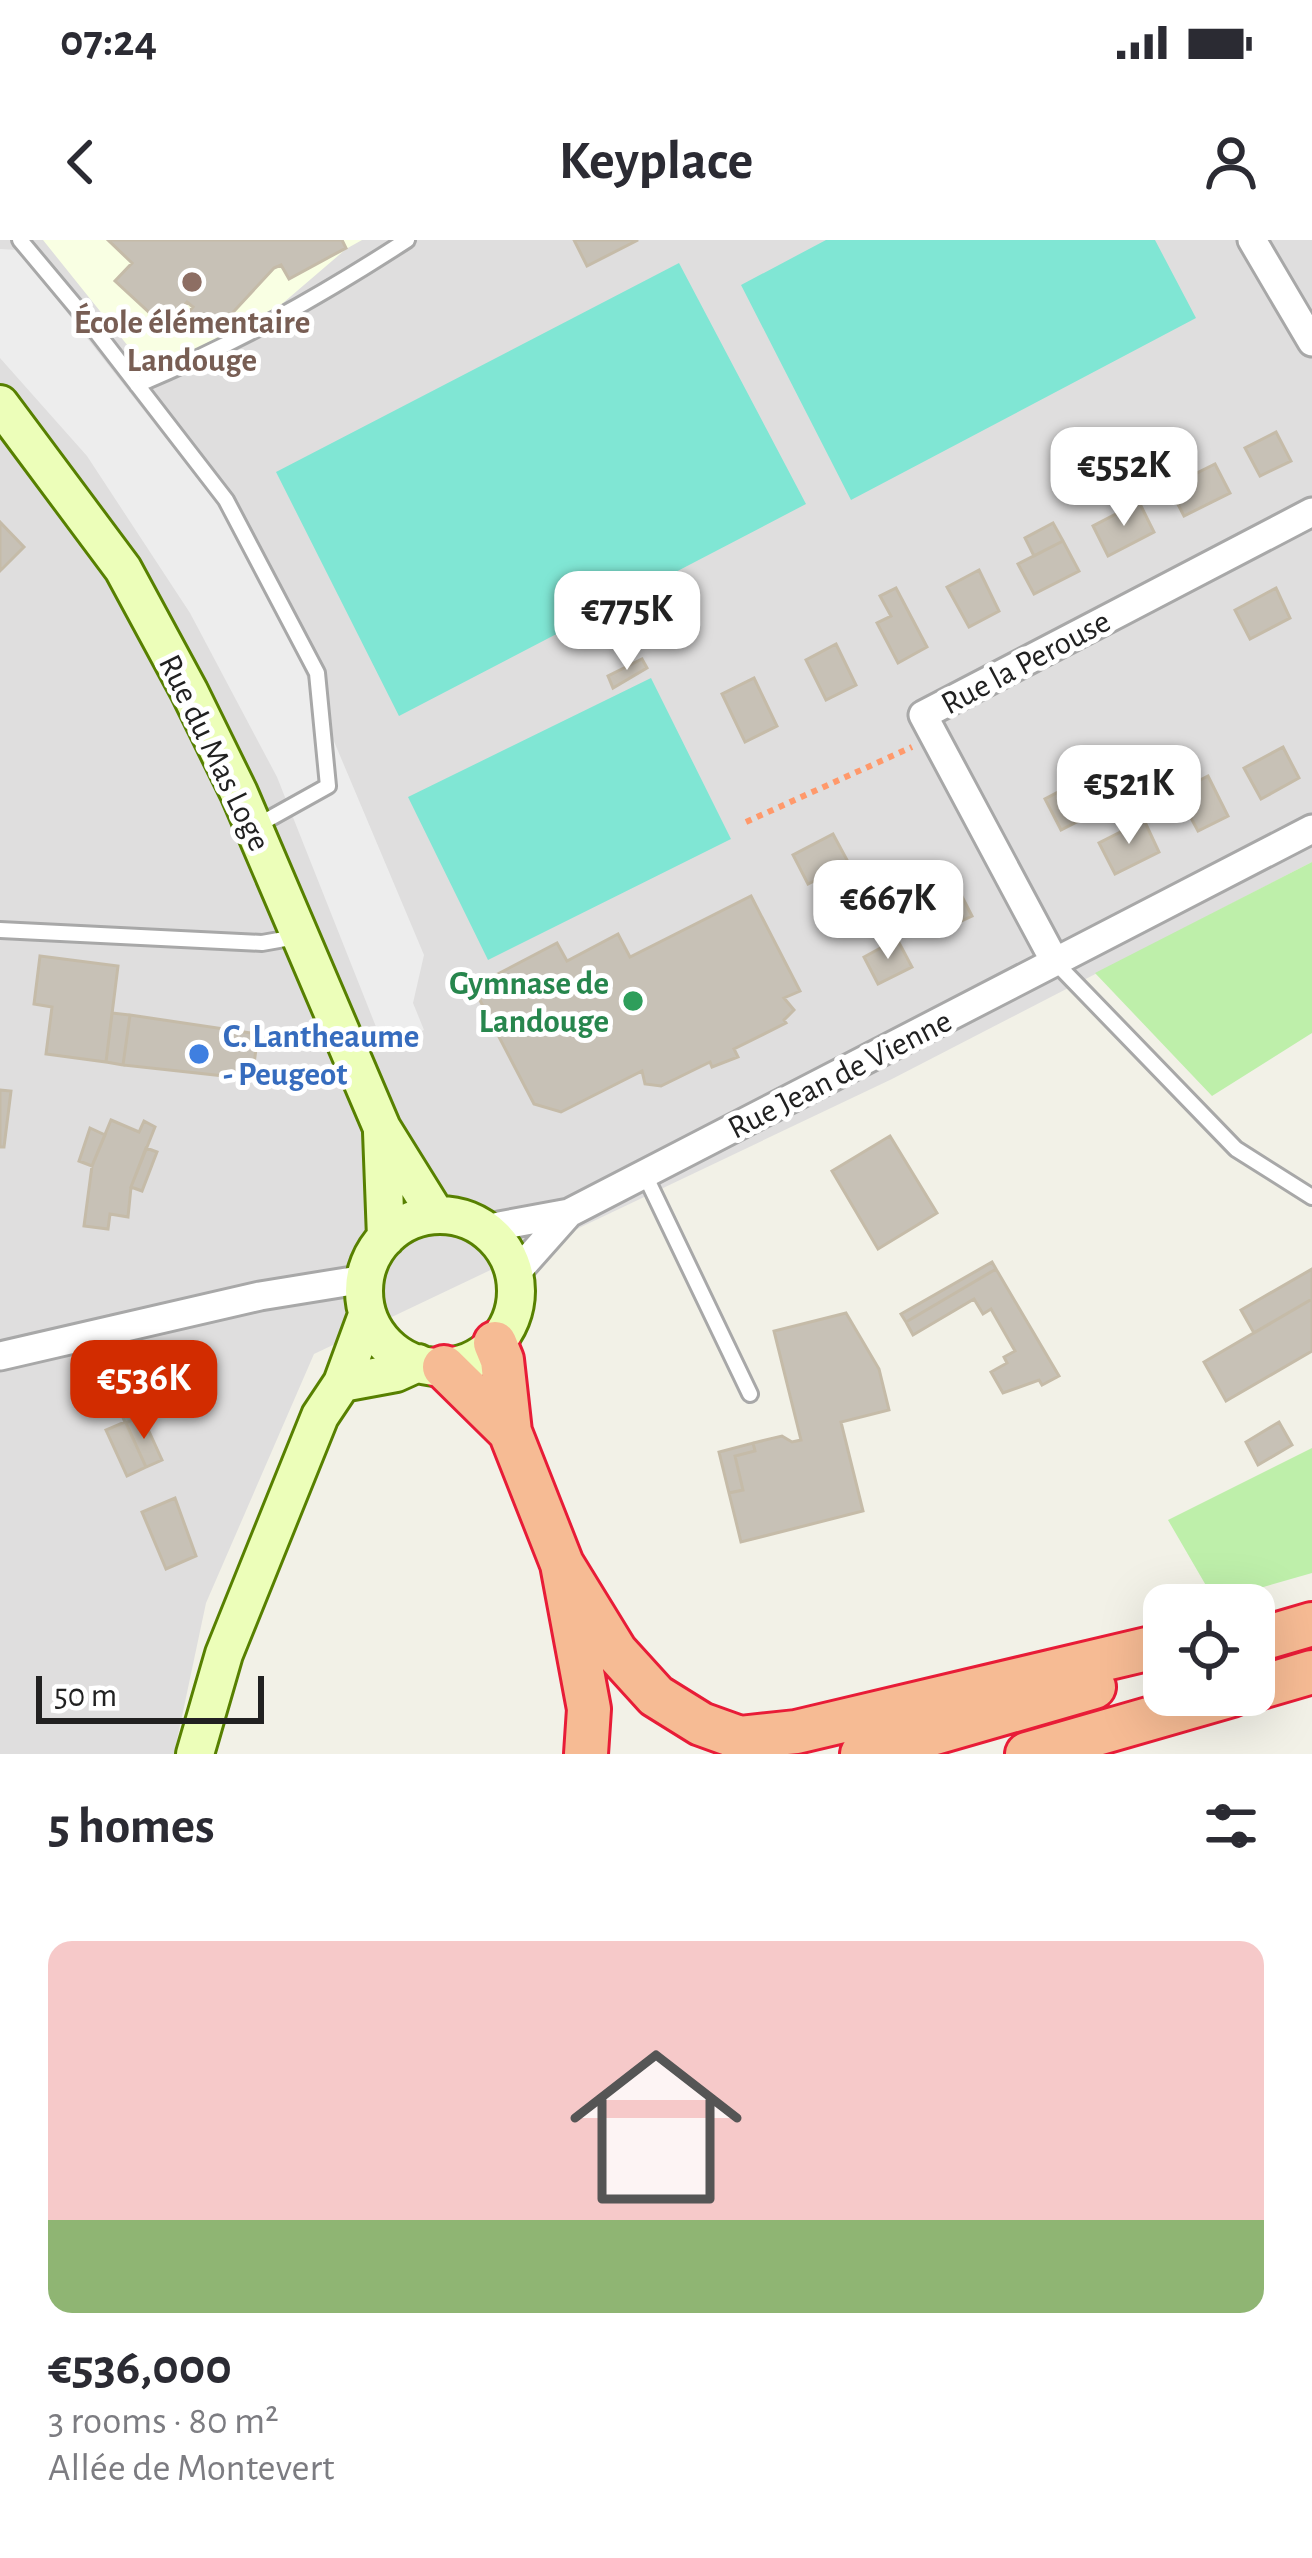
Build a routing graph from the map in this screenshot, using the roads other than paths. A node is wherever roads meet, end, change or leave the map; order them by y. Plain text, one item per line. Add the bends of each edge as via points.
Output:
1 (20, 240) edge
2 (407, 240) edge
3 (1252, 240) edge
4 (1312, 341) edge
5 (137, 385) junction
6 (0, 404) edge
7 (1312, 512) edge
8 (253, 827) junction
9 (1312, 829) edge
10 (0, 930) edge
11 (301, 936) junction
12 (1055, 962) junction
13 (382, 1128) junction
14 (644, 1173) junction
15 (1312, 1197) edge
16 (569, 1213) junction
17 (436, 1215) junction
18 (490, 1233) junction
19 (386, 1238) junction
20 (514, 1275) junction
21 (366, 1297) junction
22 (495, 1343) junction
23 (0, 1356) edge
24 (430, 1365) junction
25 (342, 1383) junction
26 (750, 1394) dead end
27 (510, 1432) junction
28 (562, 1564) junction
29 (1312, 1624) edge
30 (1275, 1635) edge
31 (1143, 1651) edge
32 (1312, 1672) edge
33 (1143, 1673) edge
34 (1275, 1683) edge
35 (1160, 1716) edge
36 (1032, 1753) edge
37 (195, 1754) edge
38 (586, 1754) edge
39 (862, 1754) edge

1 - 5 lane
2 - 5 lane via 314,301
3 - 4 street
5 - 8 lane via 226,500 316,673 328,786
6 - 8 main road, Rue du Mas Loge via 123,569
7 - 12 street, Rue la Perouse via 923,715
8 - 11 main road, Rue du Mas Loge
9 - 12 street, Rue Jean de Vienne
10 - 11 lane via 262,943
11 - 13 main road, Rue du Mas Loge
12 - 14 street, Rue Jean de Vienne
12 - 15 lane via 1236,1149
13 - 17 main road, Rue du Mas Loge
13 - 19 main road, Rue du Mas Loge
14 - 16 street, Rue Jean de Vienne
14 - 26 lane
16 - 18 street, Rue Jean de Vienne
16 - 20 street
17 - 18 main road
17 - 19 main road
18 - 20 main road
19 - 21 main road via 371,1259
20 - 22 main road via 511,1317
21 - 23 street via 260,1295
21 - 24 main road via 388,1347
21 - 25 main road
22 - 24 main road via 469,1360
22 - 27 highway
24 - 25 main road
24 - 27 highway
25 - 37 main road via 320,1416 224,1654
27 - 28 highway
28 - 31 highway via 616,1652 656,1696 740,1738
28 - 38 highway via 589,1709
29 - 30 highway
32 - 34 highway
33 - 39 highway
35 - 36 highway

